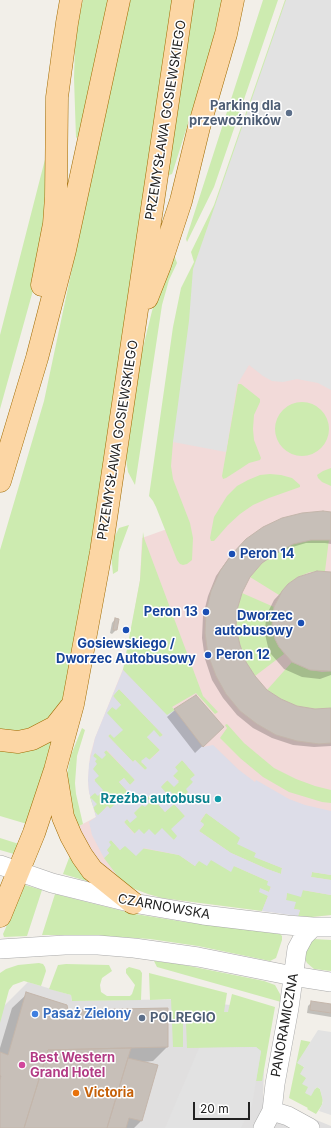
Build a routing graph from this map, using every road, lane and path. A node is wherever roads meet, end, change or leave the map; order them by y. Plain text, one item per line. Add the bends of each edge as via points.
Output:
1 (71, 0) edge
2 (119, 0) edge
3 (184, 0) edge
4 (233, 0) edge
5 (134, 331) junction
6 (43, 332) junction
7 (0, 481) edge
8 (74, 704) junction
9 (0, 740) edge
10 (55, 770) junction
11 (9, 869) edge
12 (132, 903) junction
13 (0, 916) edge
14 (322, 927) edge
15 (0, 949) edge
16 (293, 976) junction
17 (331, 982) edge
18 (272, 1111) junction
19 (263, 1128) edge
20 (310, 1128) edge

1 - 6 main road via 57,97 54,224 40,293
2 - 6 main road via 65,250
3 - 5 main road, PRZEMYSŁAWA GOSIEWSKIEGO
4 - 5 main road via 181,200 160,265
5 - 8 main road, PRZEMYSŁAWA GOSIEWSKIEGO via 101,552
6 - 7 main road
8 - 9 main road via 55,727 45,733 18,742
8 - 10 main road, PRZEMYSŁAWA GOSIEWSKIEGO
10 - 11 main road, PRZEMYSŁAWA GOSIEWSKIEGO via 34,833
10 - 12 main road via 63,817 82,856 92,870
11 - 12 street, CZARNOWSKA
11 - 13 main road, PRZEMYSŁAWA GOSIEWSKIEGO
12 - 14 street, CZARNOWSKA via 203,915
14 - 16 street, PANORAMICZNA via 304,936 298,945
15 - 16 street via 65,945 134,948 198,957
16 - 17 street
16 - 18 street, PANORAMICZNA
18 - 19 street
18 - 20 street

